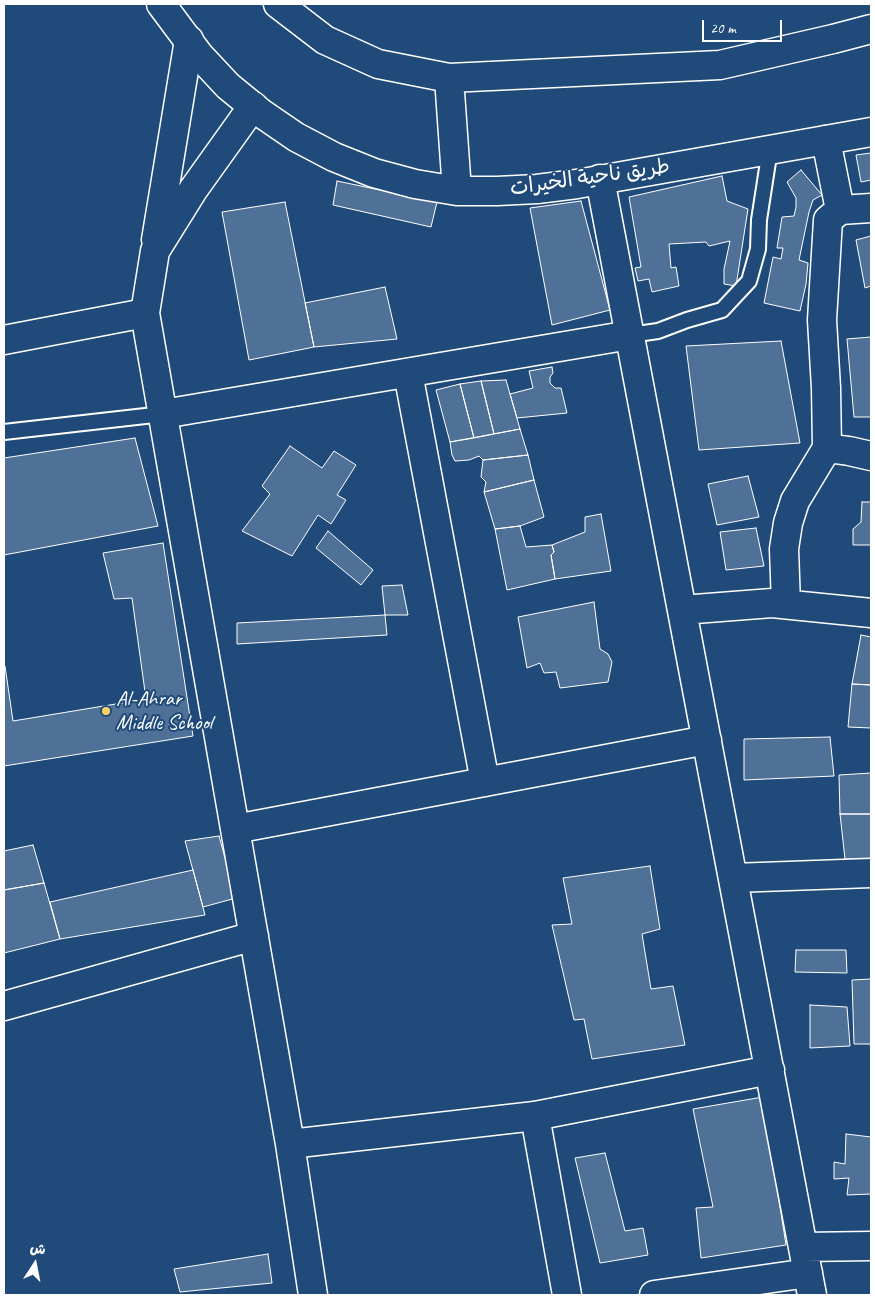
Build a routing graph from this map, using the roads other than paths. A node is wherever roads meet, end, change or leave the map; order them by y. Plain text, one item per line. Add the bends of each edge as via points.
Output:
1 (162, 4) edge
2 (278, 4) edge
3 (871, 28) edge
4 (189, 40) junction
5 (449, 78) junction
6 (252, 106) junction
7 (871, 132) edge
8 (826, 140) junction
9 (770, 150) junction
10 (600, 179) junction
11 (457, 191) junction
12 (871, 208) edge
13 (840, 210) junction
14 (154, 251) junction
15 (145, 313) junction
16 (630, 335) junction
17 (4, 340) edge
18 (408, 373) junction
19 (163, 414) junction
20 (4, 432) edge
21 (827, 448) junction
22 (871, 456) edge
23 (786, 604) junction
24 (682, 610) junction
25 (871, 613) edge
26 (707, 740) junction
27 (485, 782) junction
28 (235, 829) junction
29 (871, 872) edge
30 (733, 878) junction
31 (254, 936) junction
32 (4, 1006) edge
33 (770, 1070) junction
34 (535, 1116) junction
35 (290, 1144) junction
36 (803, 1246) junction
37 (871, 1246) edge
38 (810, 1284) edge
39 (313, 1295) edge
40 (567, 1295) edge
41 (654, 1295) edge

1 - 4 street, طريق ناحية الخيرات
2 - 5 street via 325,40 378,64
3 - 5 street via 720,65
4 - 6 street, طريق ناحية الخيرات via 228,86
4 - 14 street
5 - 11 street
6 - 11 street, طريق ناحية الخيرات via 296,137 334,157 374,173
6 - 14 street
7 - 8 street, طريق ناحية الخيرات
8 - 9 street, طريق ناحية الخيرات
8 - 13 street
9 - 10 street, طريق ناحية الخيرات
9 - 16 lane via 758,249 749,282 722,310 658,330
10 - 11 street, طريق ناحية الخيرات via 537,189
10 - 16 street
12 - 13 street
13 - 21 street via 828,220 822,320
14 - 15 street
15 - 17 street
15 - 19 street
16 - 18 street
16 - 24 street
18 - 19 street
18 - 27 street
19 - 20 lane
19 - 28 street
21 - 22 street
21 - 23 street via 795,501 788,523 784,549
23 - 24 street
23 - 25 street
24 - 26 street
26 - 27 street
26 - 30 street
27 - 28 street
28 - 31 street
29 - 30 street
30 - 33 street
31 - 32 street
31 - 35 street
33 - 34 street
33 - 36 street
34 - 35 street
34 - 40 street
35 - 39 street
36 - 37 street
36 - 38 street
38 - 41 street

